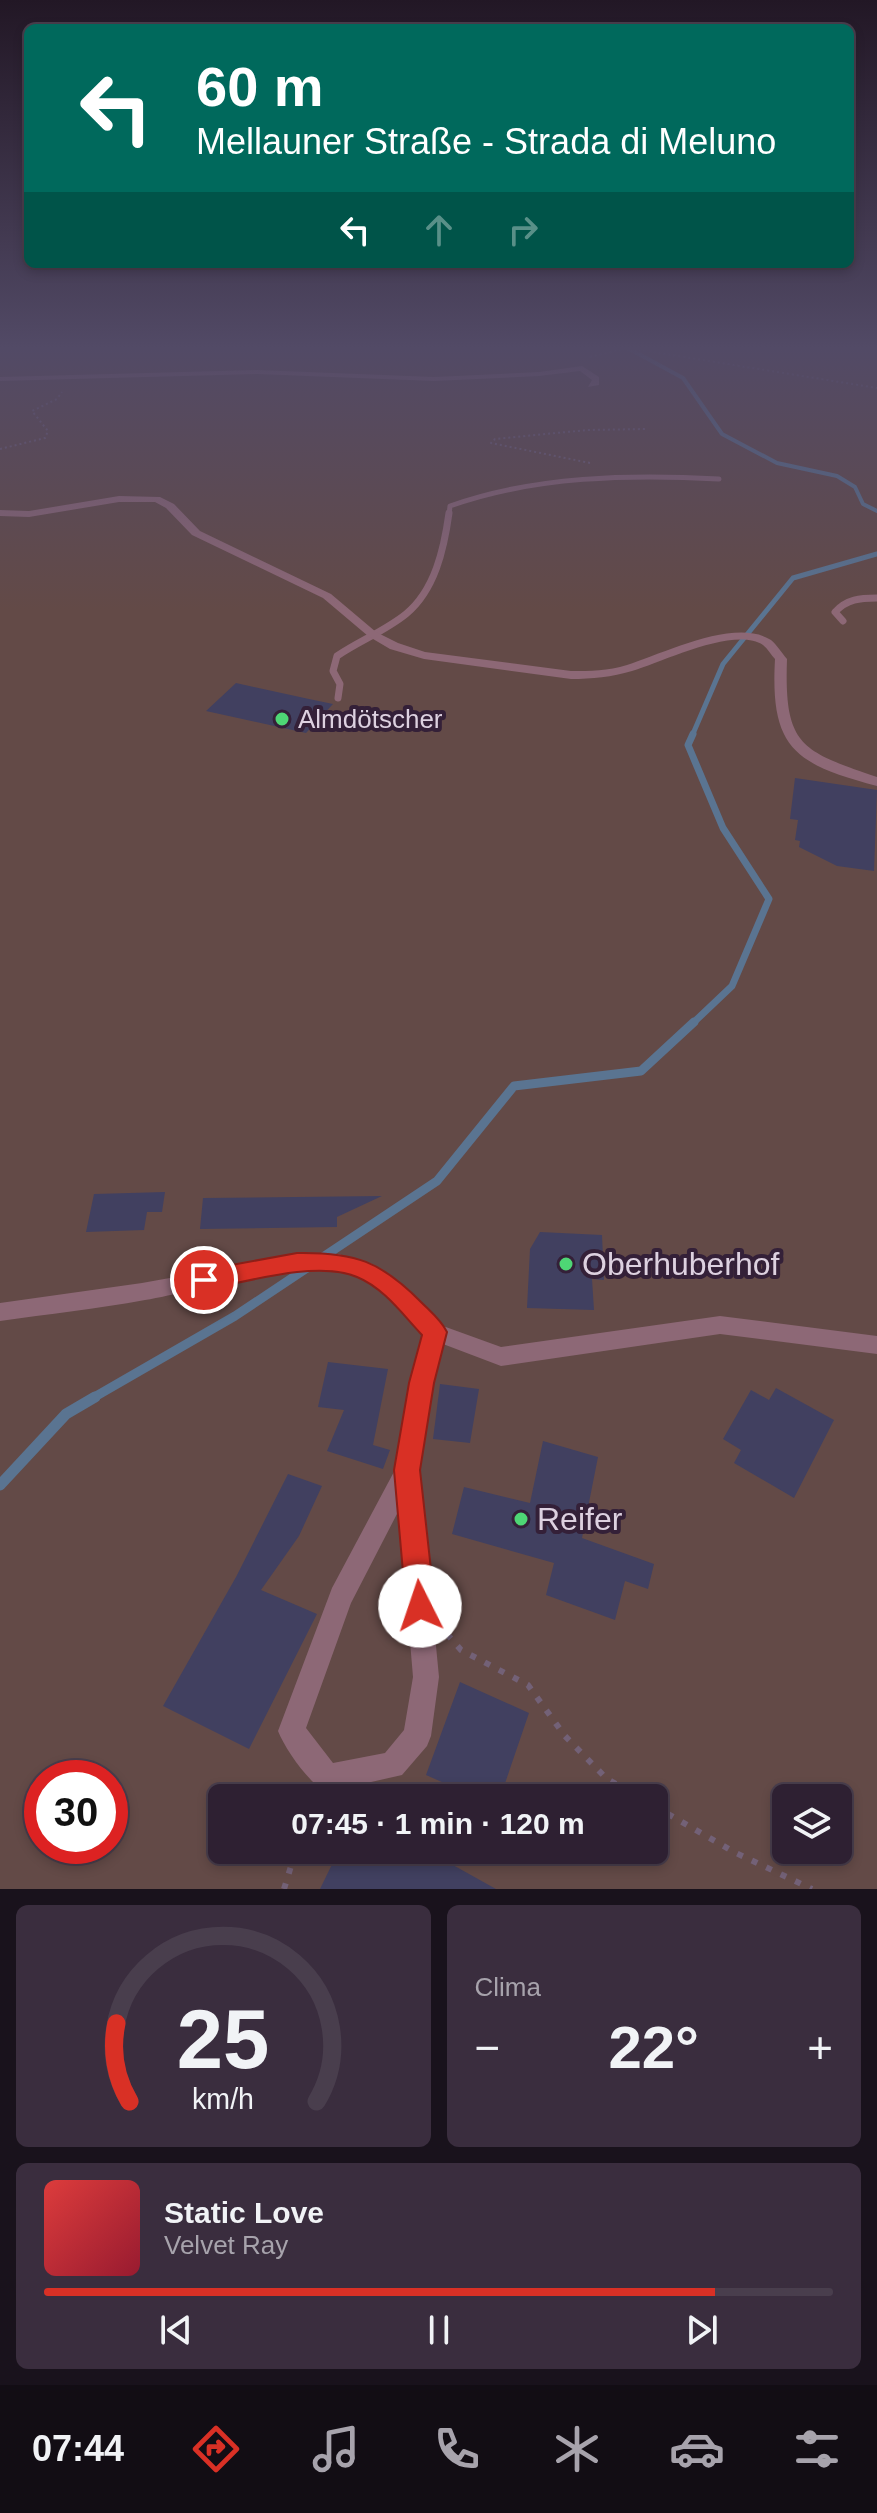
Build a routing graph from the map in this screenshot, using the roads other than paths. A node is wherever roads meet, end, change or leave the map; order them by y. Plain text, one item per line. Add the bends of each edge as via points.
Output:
1 (719, 479) dead end
2 (0, 513) edge
3 (877, 598) edge
4 (843, 621) dead end
5 (372, 634) junction
6 (338, 698) dead end
7 (877, 782) edge
8 (0, 1312) edge
9 (435, 1332) junction
10 (877, 1345) edge
11 (407, 1470) junction

1 - 5 lane via 688,476 531,487 462,500 450,506 440,558 423,594 408,612
2 - 5 street via 157,499 196,533 327,596
3 - 4 lane via 842,603 835,612
5 - 6 lane via 337,656 333,671 340,684
5 - 7 street via 424,655 571,675 615,672 750,637 767,642 781,659 784,730 791,741 805,755
8 - 9 street via 297,1263 338,1262 365,1270 390,1286
9 - 10 street via 501,1357 720,1325
9 - 11 street
11 - 11 street via 341,1597 291,1731 327,1778 392,1765 417,1736 426,1677

